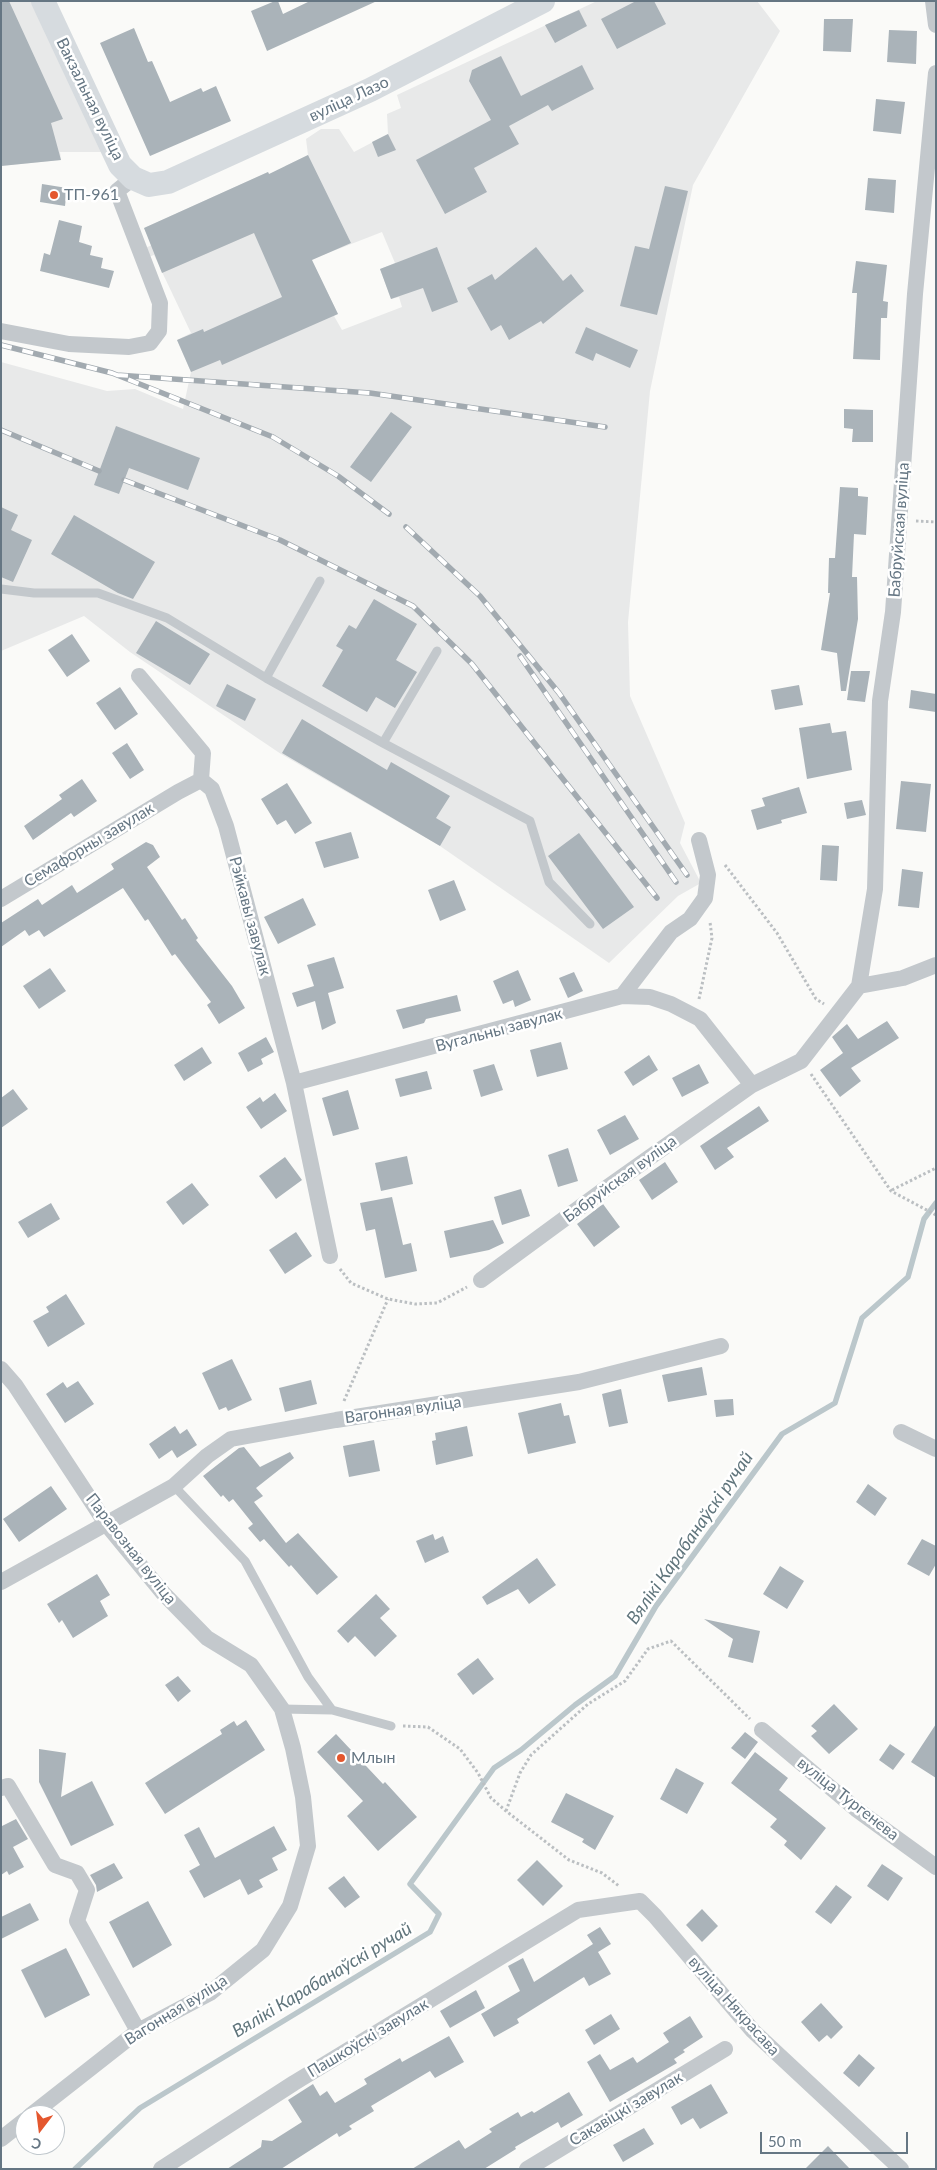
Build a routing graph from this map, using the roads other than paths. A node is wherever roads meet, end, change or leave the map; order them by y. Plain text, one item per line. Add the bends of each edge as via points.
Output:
1 (43, 1) edge
2 (543, 1) edge
3 (933, 1) edge
4 (936, 26) edge
5 (936, 73) edge
6 (141, 181) junction
7 (1, 331) edge
8 (320, 581) dead end
9 (1, 589) edge
10 (437, 651) dead end
11 (139, 676) dead end
12 (266, 678) junction
13 (383, 743) junction
14 (201, 780) junction
15 (701, 847) road end
16 (1, 899) edge
17 (590, 924) dead end
18 (936, 965) edge
19 (859, 986) junction
20 (622, 996) junction
21 (294, 1083) junction
22 (752, 1085) junction
23 (330, 1256) dead end
24 (481, 1280) road end
25 (721, 1346) dead end
26 (1, 1369) edge
27 (901, 1432) dead end
28 (936, 1449) edge
29 (174, 1486) junction
30 (107, 1525) junction
31 (1, 1582) edge
32 (282, 1709) junction
33 (332, 1710) junction
34 (391, 1726) road end
35 (762, 1730) road end
36 (1, 1788) edge
37 (936, 1866) edge
38 (578, 1910) joint
39 (138, 2031) junction
40 (725, 2049) dead end
41 (44, 2105) edge
42 (15, 2128) edge
43 (1, 2139) edge
44 (161, 2169) edge
45 (527, 2169) edge
46 (901, 2169) edge

1 - 6 main road, Вакзальная вуліца via 120,164
2 - 6 main road, вуліца Лазо via 370,90 168,182
3 - 4 street
5 - 19 street, Бабруйская вуліца via 915,294 893,612 880,701 875,889
6 - 7 street via 116,192 160,303 159,331 150,343 129,347 69,344
8 - 12 lane
9 - 12 lane via 98,593 167,618
10 - 13 lane
11 - 14 street via 203,753
12 - 13 lane
13 - 17 lane via 530,821 549,882
14 - 16 street, Семафорны завулак
14 - 21 street, Рэйкавы завулак via 212,789 226,826
15 - 20 street via 708,875 706,898 690,919 671,932
18 - 19 street via 903,978
19 - 22 street, Бабруйская вуліца via 801,1061
20 - 21 street, Вугальны завулак
20 - 22 street, Вугальны завулак via 650,997 700,1019
21 - 23 street
22 - 24 street, Бабруйская вуліца
25 - 29 street, Вагонная вуліца via 579,1382 231,1439
26 - 30 street, Паравозная вуліца
27 - 28 street
29 - 30 street, Вагонная вуліца
29 - 33 lane via 245,1561 308,1677
30 - 31 street, Вагонная вуліца
30 - 32 street, Паравозная вуліца via 163,1594 207,1638 251,1665
32 - 33 lane
32 - 39 street, Вагонная вуліца via 303,1797 308,1846 290,1906 263,1950 210,1992
33 - 34 lane
35 - 37 street, вуліца Тургенева via 856,1808
36 - 39 street via 8,1786 55,1865 77,1873 87,1890 77,1921
38 - 44 street, Пашкоўскі завулак
38 - 46 street, вуліца Някрасава via 640,1902 753,2031
39 - 41 street, Вагонная вуліца
40 - 45 street, Сакавіцкі завулак
42 - 43 street

